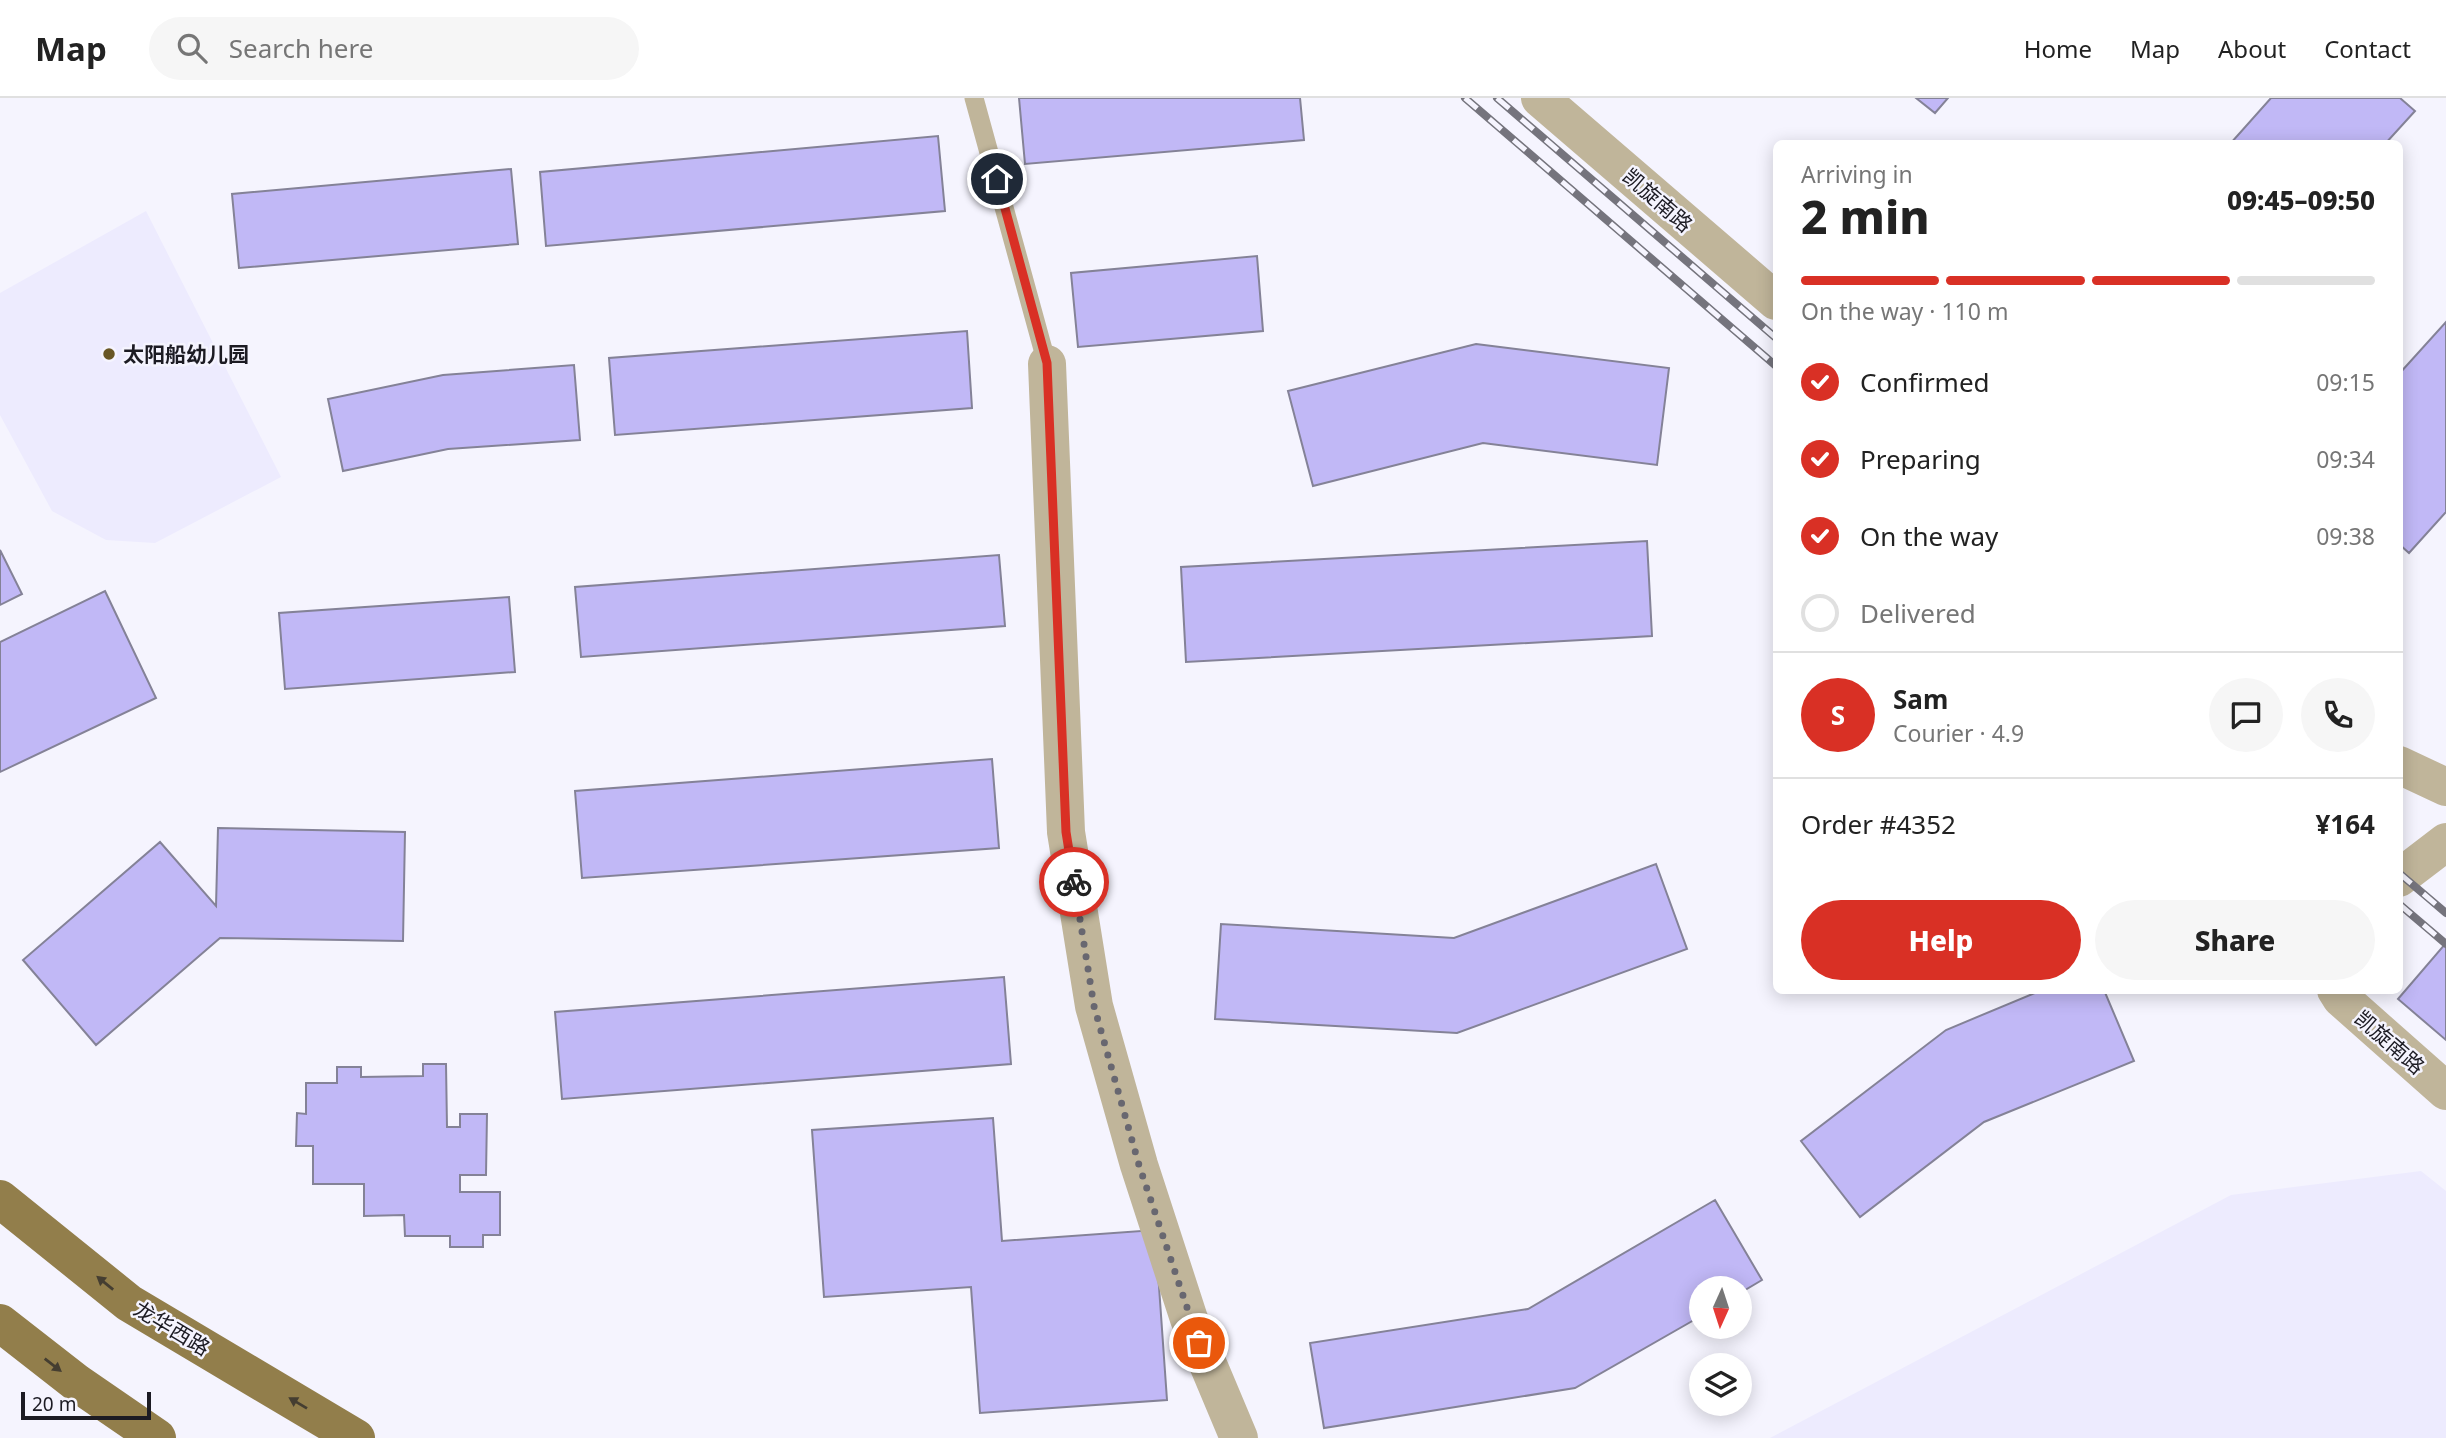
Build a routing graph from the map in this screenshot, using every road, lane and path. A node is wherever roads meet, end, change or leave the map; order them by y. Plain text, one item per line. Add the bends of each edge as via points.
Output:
1 (974, 98) edge
2 (1540, 98) edge
3 (1773, 298) edge
4 (1047, 363) joint
5 (2403, 767) edge
6 (2446, 787) edge
7 (2446, 842) edge
8 (2403, 875) edge
9 (2338, 994) edge
10 (2446, 1091) edge
11 (0, 1199) edge
12 (0, 1323) edge
13 (157, 1438) edge
14 (356, 1438) edge
15 (1239, 1438) edge

1 - 4 lane
2 - 3 street, 凯旋南路
4 - 15 street via 1066,832 1094,1006 1189,1320
5 - 6 street
7 - 8 street
9 - 10 street, 凯旋南路
14 -> 11 main road, 龙华西路 via 130,1303
12 -> 13 main road

